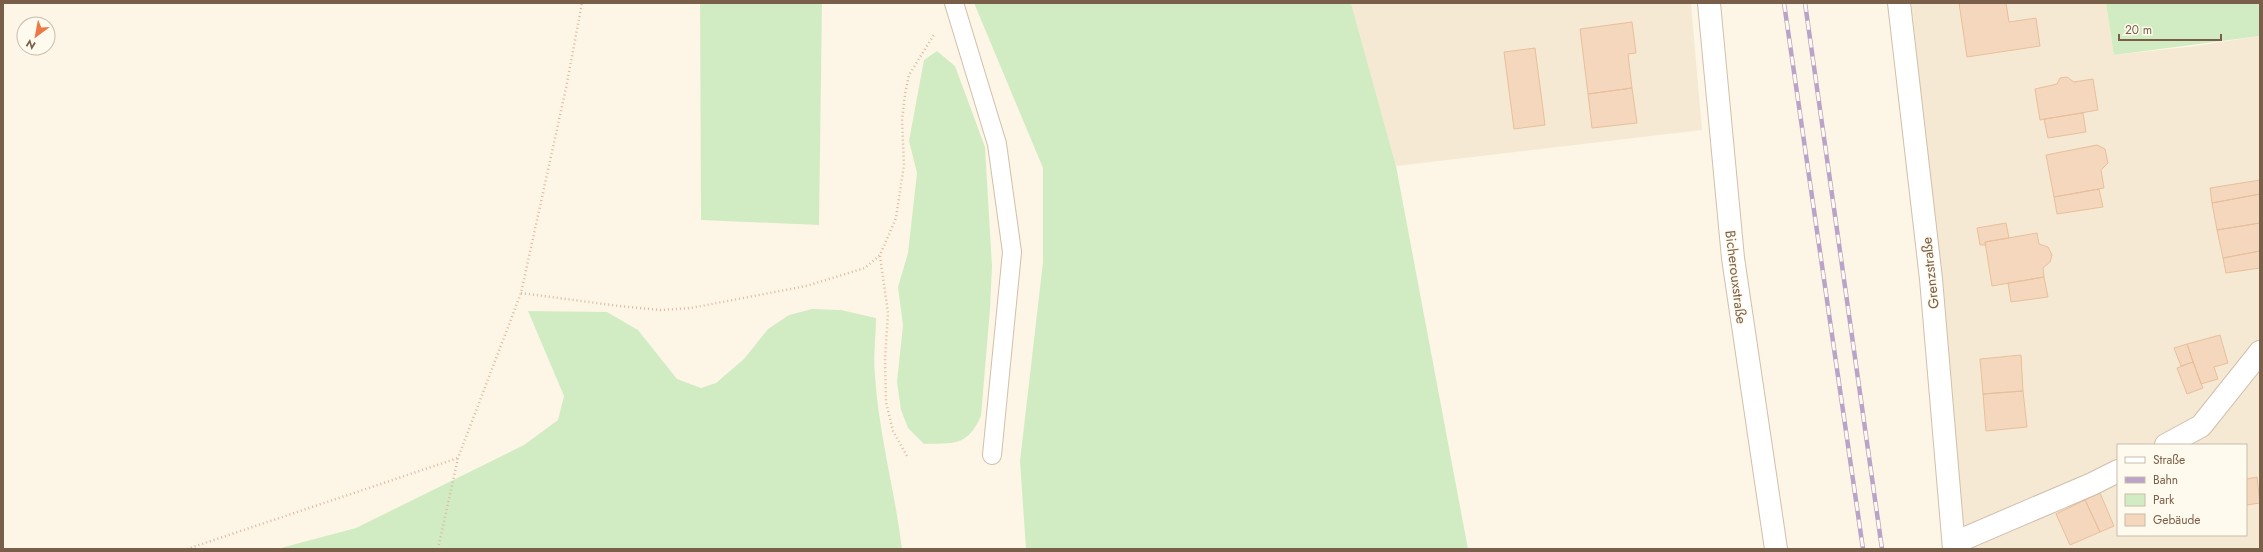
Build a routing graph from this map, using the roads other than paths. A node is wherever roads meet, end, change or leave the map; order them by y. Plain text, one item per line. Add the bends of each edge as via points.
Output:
1 (954, 3) edge
2 (1709, 3) edge
3 (1899, 3) edge
4 (2260, 352) edge
5 (2168, 444) edge
6 (992, 455) dead end
7 (2117, 472) edge
8 (1954, 546) edge
9 (1776, 549) edge

1 - 6 lane via 997,144 1012,252
2 - 9 street, Bicherouxstraße via 1733,258
3 - 8 street, Grenzstraße via 1931,279
4 - 5 street via 2201,426
7 - 8 street, Grenzstraße

